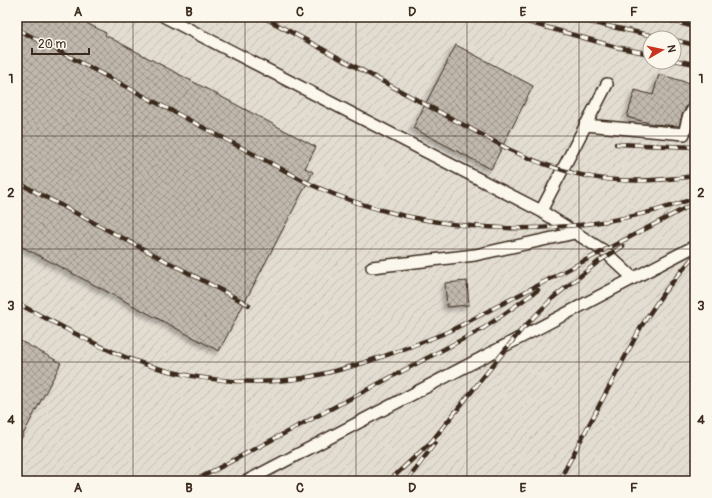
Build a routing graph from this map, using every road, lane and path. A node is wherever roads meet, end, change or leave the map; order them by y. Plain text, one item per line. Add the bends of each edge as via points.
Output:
1 (166, 17) edge
2 (608, 84) dead end
3 (695, 106) edge
4 (586, 126) junction
5 (541, 211) junction
6 (575, 233) junction
7 (695, 246) edge
8 (372, 267) dead end
9 (634, 278) junction
10 (248, 481) edge

1 - 5 lane
2 - 4 lane
3 - 4 lane via 688,118 684,134
4 - 5 lane
5 - 6 lane
6 - 8 lane via 475,255
6 - 9 lane via 604,251
7 - 9 lane
9 - 10 lane

